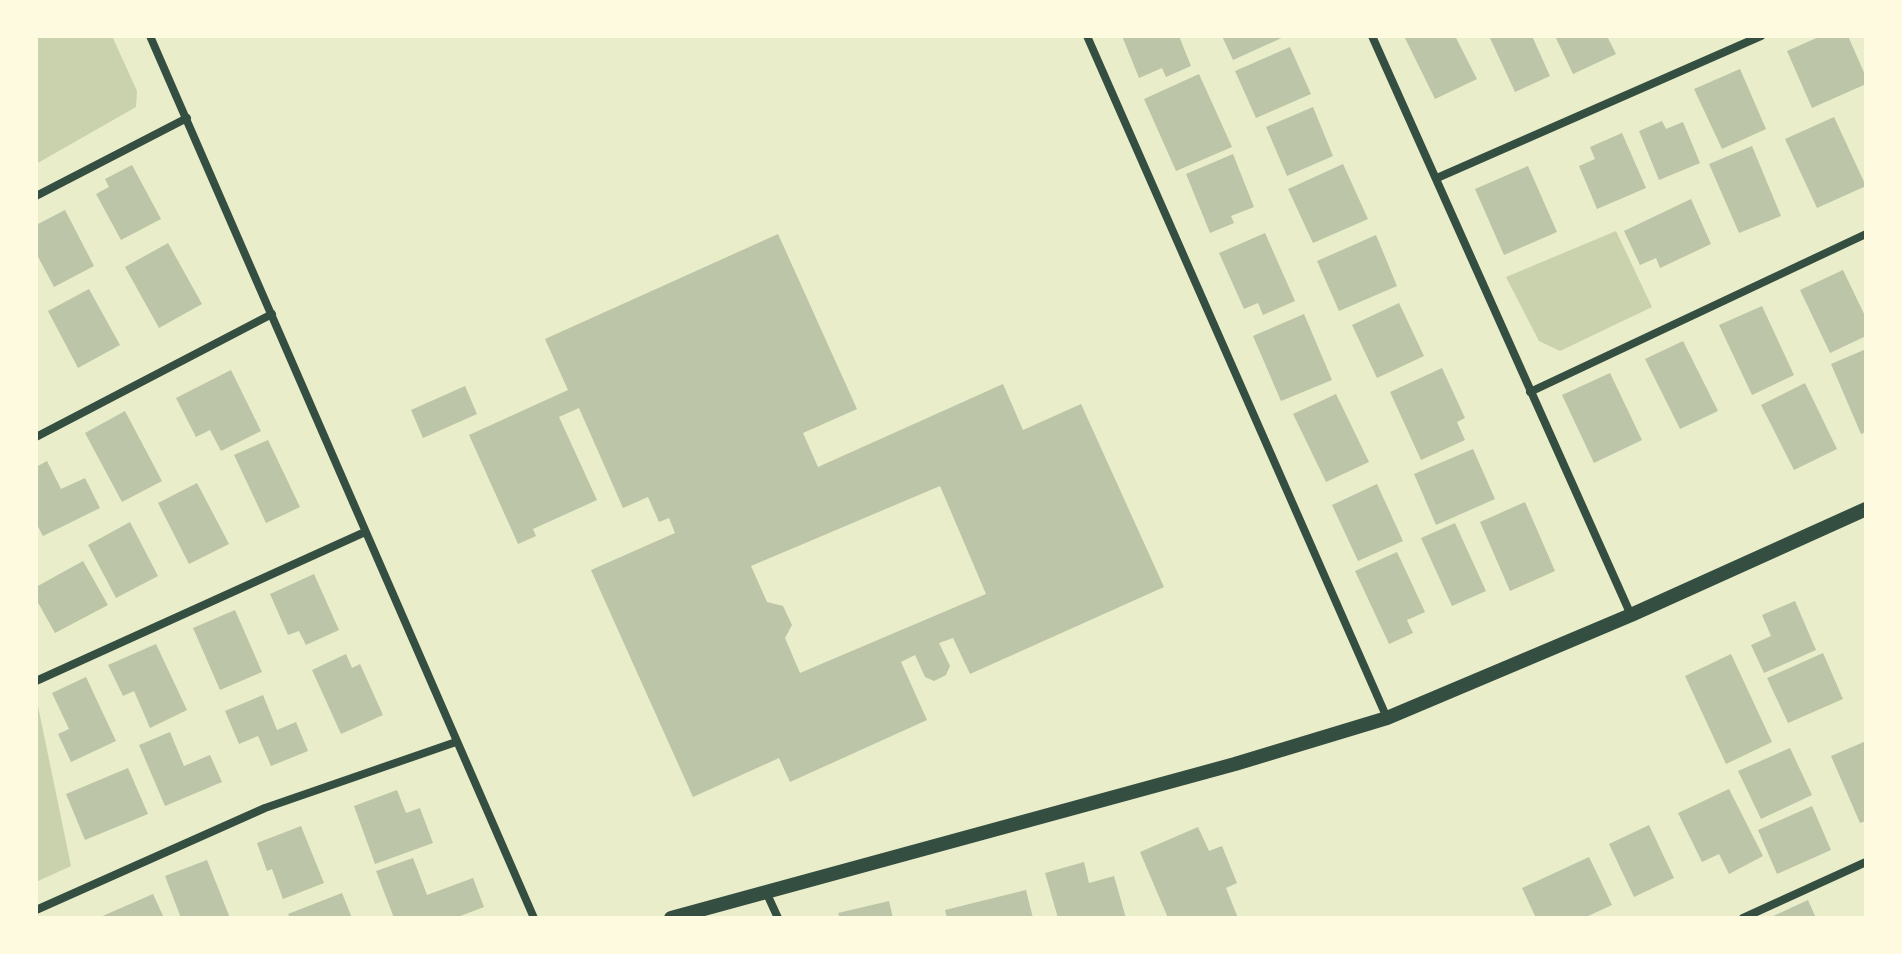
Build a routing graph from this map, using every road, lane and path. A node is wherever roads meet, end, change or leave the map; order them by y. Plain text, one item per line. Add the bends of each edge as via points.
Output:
1 (150, 36) edge
2 (1087, 36) edge
3 (1372, 36) edge
4 (1761, 36) edge
5 (187, 118) junction
6 (1437, 178) junction
7 (36, 196) edge
8 (1866, 234) edge
9 (272, 314) junction
10 (1530, 392) junction
11 (36, 437) edge
12 (1866, 509) edge
13 (365, 532) junction
14 (1631, 615) junction
15 (36, 681) edge
16 (1387, 718) junction
17 (456, 742) junction
18 (1866, 862) edge
19 (767, 894) junction
20 (36, 910) edge
21 (534, 918) edge
22 (671, 918) edge
23 (778, 918) edge
24 (1743, 918) edge

1 - 5 street
2 - 16 street
3 - 6 street
4 - 6 street
5 - 7 street
5 - 9 street
6 - 10 street
8 - 10 street
9 - 11 street
9 - 13 street
10 - 14 street
12 - 14 street
13 - 15 street
13 - 17 street
14 - 16 street
16 - 19 street
17 - 20 street via 265,808
17 - 21 street
18 - 24 street
19 - 22 street
19 - 23 street

